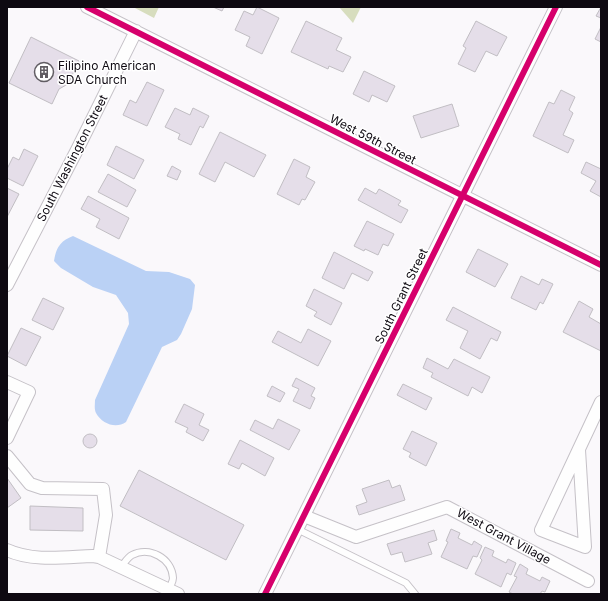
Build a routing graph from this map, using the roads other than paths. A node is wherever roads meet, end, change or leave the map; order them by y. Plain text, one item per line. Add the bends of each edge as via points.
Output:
1 (87, 7) edge
2 (556, 7) edge
3 (136, 31) junction
4 (463, 196) junction
5 (601, 265) edge
6 (7, 285) edge
7 (7, 382) edge
8 (601, 402) edge
9 (7, 438) edge
10 (579, 450) junction
11 (7, 456) edge
12 (304, 516) junction
13 (297, 529) junction
14 (7, 550) edge
15 (99, 557) junction
16 (121, 566) junction
17 (588, 581) dead end
18 (171, 593) edge
19 (264, 594) edge
20 (415, 594) edge

1 - 3 street, West 59th Street
2 - 4 street, South Grant Street
3 - 4 street, West 59th Street
3 - 6 street, South Washington Street
4 - 5 street, West 59th Street
4 - 12 street, South Grant Street
7 - 9 street via 29,392
8 - 10 street
10 - 10 street via 541,530 585,547 579,460
11 - 15 street via 30,484 42,488 103,489 106,515
12 - 13 street, South Grant Street
12 - 17 street, West Grant Village via 356,537 447,507
13 - 19 street, South Grant Street
13 - 20 lane via 406,584
14 - 15 street via 23,556
15 - 16 street
16 - 18 street
16 - 18 lane via 132,555 142,552 159,555 171,570

